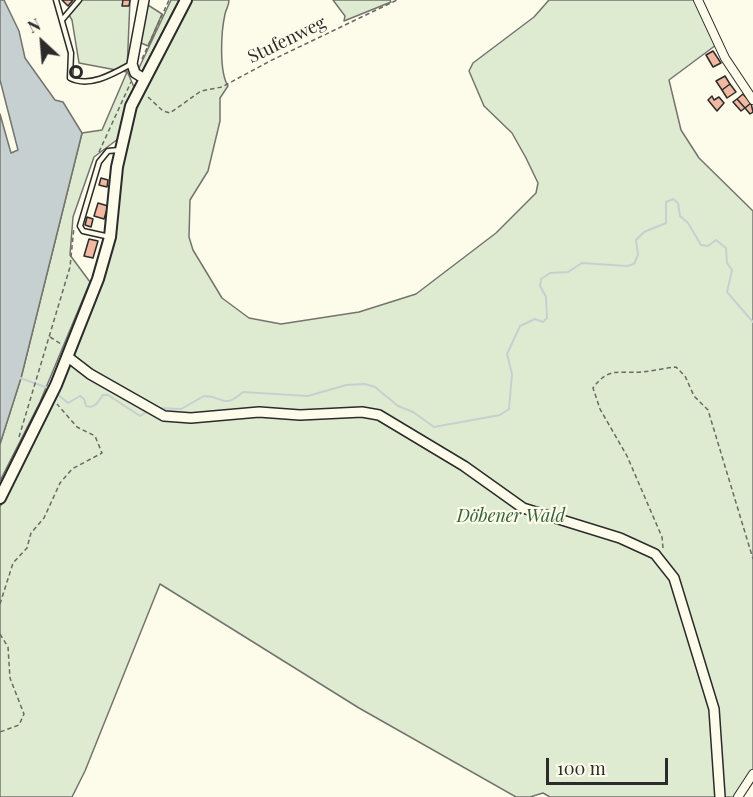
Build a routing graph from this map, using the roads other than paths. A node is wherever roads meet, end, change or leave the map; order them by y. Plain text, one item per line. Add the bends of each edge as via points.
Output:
1 (57, 0) edge
2 (79, 0) edge
3 (144, 0) edge
4 (186, 0) edge
5 (698, 0) edge
6 (62, 21) junction
7 (132, 64) junction
8 (141, 83) junction
9 (753, 100) edge
10 (121, 149) junction
11 (110, 237) junction
12 (69, 353) junction
13 (0, 498) edge
14 (753, 774) edge
15 (720, 797) edge
16 (738, 797) edge

1 - 6 lane
2 - 6 lane
3 - 7 street
4 - 8 main road
5 - 9 street via 724,58
6 - 7 lane via 72,53 70,78 78,82 109,76
7 - 8 street
8 - 10 main road
10 - 11 main road
10 - 11 lane via 108,151 99,162 80,226 83,231
11 - 12 main road via 104,263
12 - 13 main road via 51,400
12 - 15 street via 90,374 151,410 176,418 259,412 379,415 464,466 523,508 597,530 658,556 674,578 714,709
14 - 16 street

